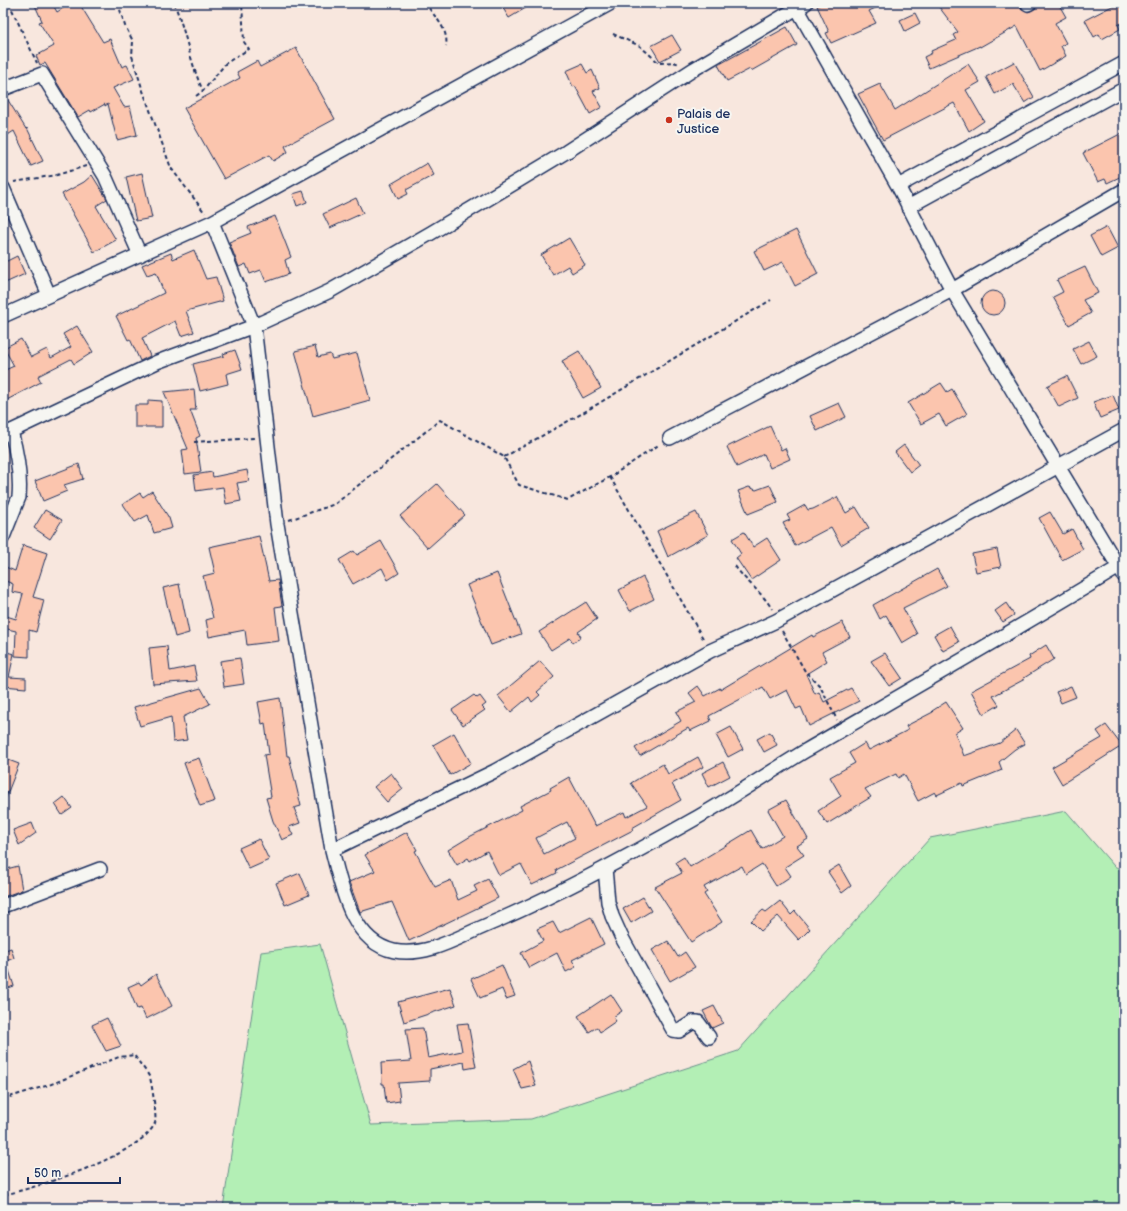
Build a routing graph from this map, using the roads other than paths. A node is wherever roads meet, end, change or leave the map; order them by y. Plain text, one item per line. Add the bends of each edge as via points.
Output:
1 (611, 3) edge
2 (801, 5) edge
3 (1124, 63) edge
4 (3, 89) edge
5 (1124, 89) edge
6 (6, 185) edge
7 (898, 186) junction
8 (1124, 190) edge
9 (908, 207) junction
10 (212, 222) junction
11 (140, 255) junction
12 (952, 290) junction
13 (49, 294) junction
14 (3, 316) edge
15 (254, 326) junction
16 (1124, 430) edge
17 (7, 433) edge
18 (670, 438) road end
19 (1058, 466) junction
20 (3, 536) edge
21 (1122, 569) edge
22 (332, 850) junction
23 (605, 868) junction
24 (100, 869) dead end
25 (3, 906) edge
26 (709, 1037) dead end

1 - 10 street
2 - 7 street
2 - 15 street via 431,234 325,294
3 - 7 street
4 - 11 street via 42,74 113,193
5 - 9 street
6 - 13 street
7 - 9 street
8 - 12 street
9 - 12 street
10 - 11 street
10 - 15 street
11 - 13 street
12 - 18 street
12 - 19 street
13 - 14 street
15 - 17 street via 157,362
15 - 22 street via 277,524
16 - 19 street
17 - 20 street via 19,470 20,491
19 - 21 street
19 - 22 street via 776,622 710,651 495,771
21 - 23 street via 842,730 692,820
22 - 23 street via 343,893 360,928 381,946 392,951 407,952 433,948 501,919
23 - 26 street via 612,916 673,1030 679,1031 693,1022 698,1022
24 - 25 street

